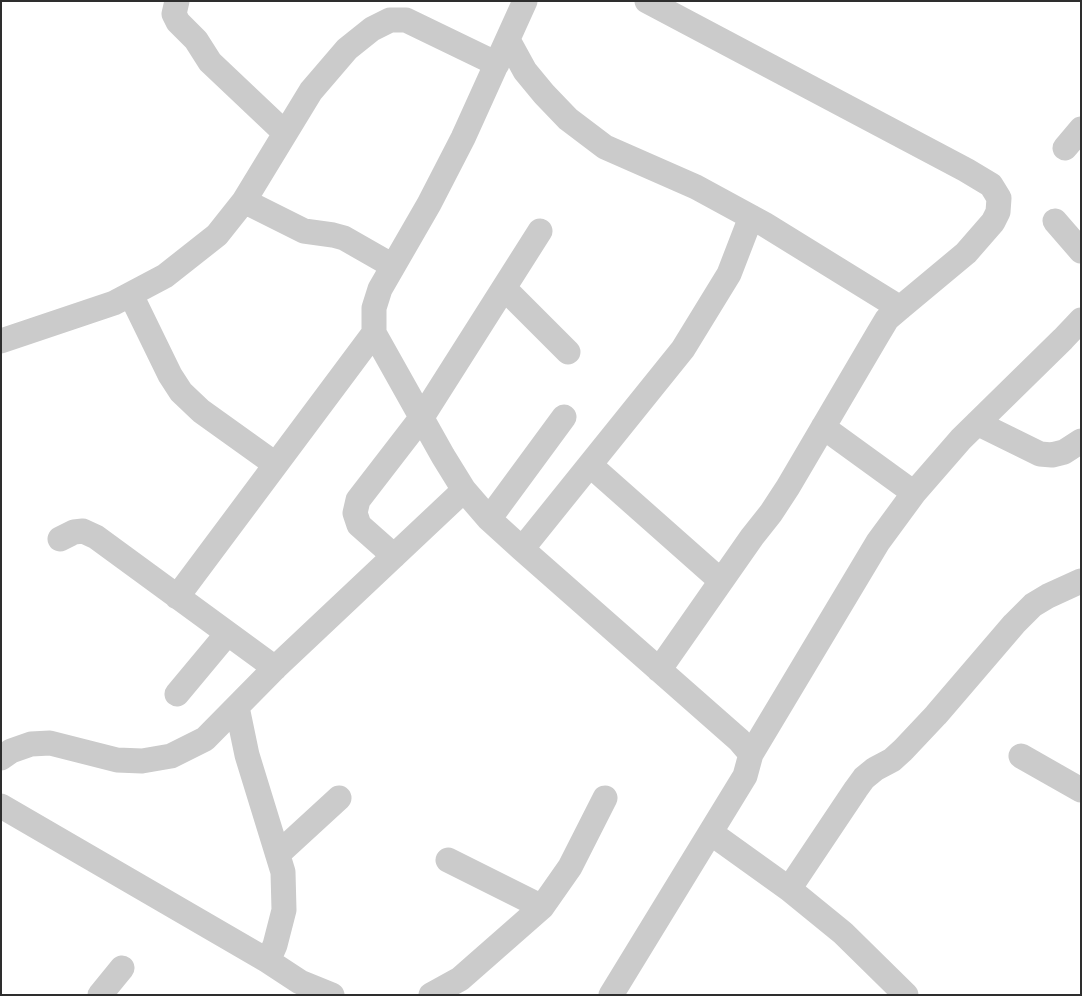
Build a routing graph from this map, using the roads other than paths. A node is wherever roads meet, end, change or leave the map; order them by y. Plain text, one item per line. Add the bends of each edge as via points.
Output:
1 (177, 1) edge
2 (525, 1) edge
3 (647, 1) edge
4 (409, 11) edge
5 (508, 40) junction
6 (497, 64) junction
7 (285, 133) junction
8 (244, 201) junction
9 (751, 217) junction
10 (1055, 222) dead end
11 (540, 231) dead end
12 (1081, 251) edge
13 (393, 266) junction
14 (504, 288) junction
15 (132, 295) junction
16 (900, 308) junction
17 (1081, 320) edge
18 (374, 332) junction
19 (1, 341) edge
20 (568, 352) dead end
21 (564, 416) dead end
22 (422, 417) junction
23 (977, 423) junction
24 (823, 427) junction
25 (1081, 441) edge
26 (275, 464) junction
27 (590, 465) junction
28 (464, 490) junction
29 (914, 492) junction
30 (489, 519) junction
31 (60, 539) dead end
32 (522, 549) junction
33 (394, 556) junction
34 (721, 581) junction
35 (1081, 581) edge
36 (176, 597) junction
37 (228, 634) junction
38 (275, 668) junction
39 (659, 670) junction
40 (177, 694) dead end
41 (237, 707) junction
42 (751, 754) junction
43 (1021, 756) dead end
44 (1, 758) edge
45 (1081, 790) edge
46 (339, 798) dead end
47 (605, 798) dead end
48 (1, 806) edge
49 (711, 833) junction
50 (278, 854) junction
51 (448, 860) dead end
52 (789, 889) junction
53 (542, 906) junction
54 (268, 961) junction
55 (122, 968) dead end
56 (622, 990) edge
57 (100, 995) edge
58 (332, 995) edge
59 (431, 995) edge
60 (906, 995) edge

1 - 7 street via 174,14 178,22 196,40 210,62
2 - 5 street
3 - 16 street via 991,185 999,198 993,222 966,253
4 - 6 street
4 - 7 street via 372,28 347,49 311,91
5 - 6 street
5 - 9 street via 525,71 544,94 568,119 605,147 696,187
6 - 13 street via 463,138
7 - 8 street
8 - 13 street via 304,231 344,238
8 - 15 street via 217,235 165,276
9 - 16 street
9 - 27 street via 729,274 683,349
10 - 12 street
11 - 14 street
13 - 18 street via 374,308
14 - 20 street
14 - 22 street
15 - 19 street
15 - 26 street via 181,392 201,411
16 - 24 street via 878,334
17 - 23 street
18 - 22 street
18 - 26 street
21 - 30 street
22 - 28 street
22 - 33 street via 358,500 355,513 359,525
23 - 25 street via 1040,454 1064,452
23 - 29 street
24 - 29 street
24 - 34 street via 771,513
26 - 36 street
27 - 32 street
27 - 34 street
28 - 30 street
28 - 33 street
29 - 42 street via 878,542
30 - 32 street
31 - 36 street via 83,531 96,537
32 - 39 street
33 - 38 street
34 - 39 street
35 - 52 street via 1034,605 903,750 864,778
36 - 37 street
37 - 38 street
37 - 40 street
38 - 41 street
39 - 42 street
41 - 44 street via 205,738 171,756 142,761 117,760 50,743 31,744
41 - 50 street via 247,754
42 - 49 street via 745,776
43 - 45 street
46 - 50 street
47 - 53 street via 570,867
48 - 54 street
49 - 52 street
49 - 56 street
50 - 54 street via 283,872 284,910
51 - 53 street
52 - 60 street via 843,933
53 - 59 street via 460,979
54 - 58 street via 300,982
55 - 57 street

